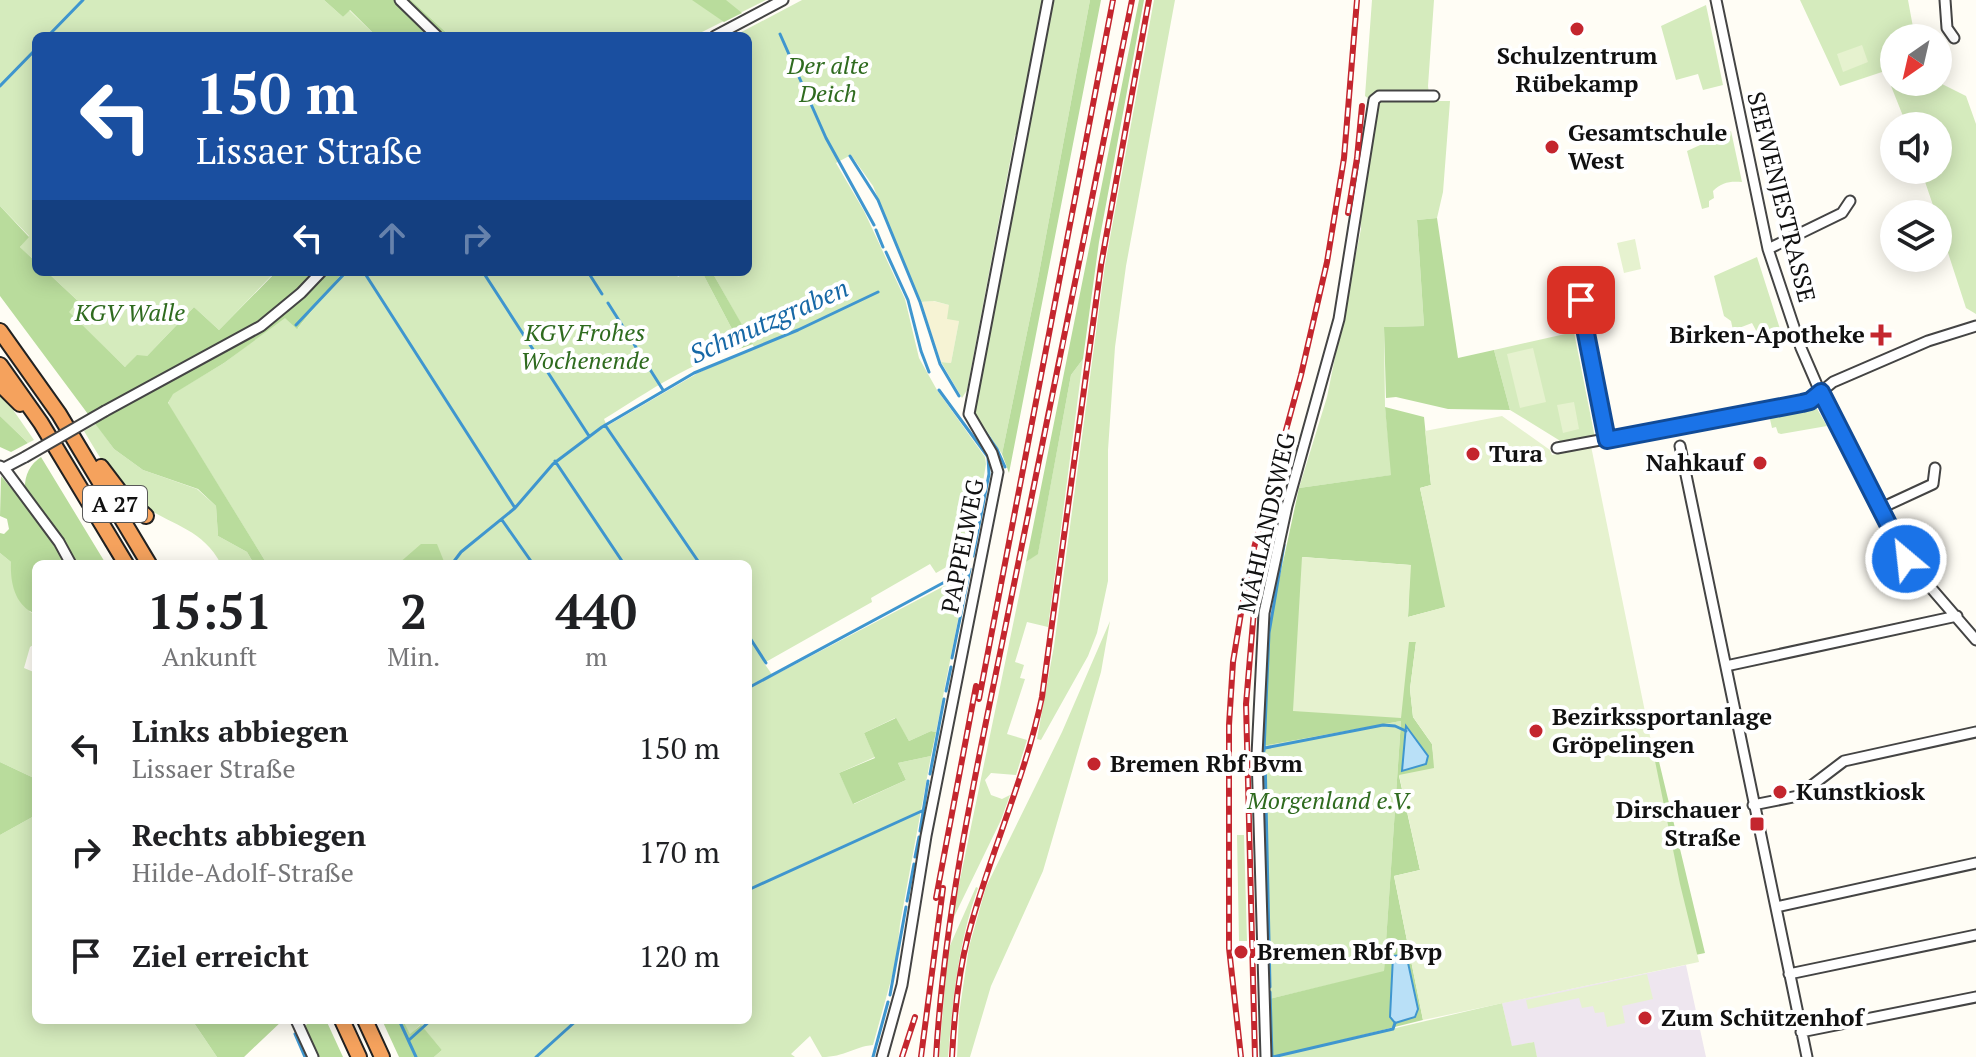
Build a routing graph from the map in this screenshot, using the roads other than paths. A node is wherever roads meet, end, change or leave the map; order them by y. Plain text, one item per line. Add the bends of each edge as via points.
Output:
1 (400, 0) edge
2 (783, 0) edge
3 (1048, 0) edge
4 (1716, 0) edge
5 (1945, 0) edge
6 (433, 32) edge
7 (723, 32) edge
8 (1954, 38) dead end
9 (1434, 96) dead end
10 (1850, 201) dead end
11 (1768, 249) junction
12 (317, 276) edge
13 (1582, 313) dead end
14 (1976, 326) edge
15 (0, 331) edge
16 (0, 365) edge
17 (0, 384) edge
18 (1821, 392) junction
19 (41, 423) junction
20 (1607, 440) junction
21 (78, 445) junction
22 (1680, 446) dead end
23 (1557, 448) dead end
24 (2, 467) edge
25 (1935, 468) dead end
26 (1879, 509) junction
27 (146, 516) dead end
28 (69, 560) edge
29 (124, 560) edge
30 (147, 560) edge
31 (1957, 616) junction
32 (1976, 640) edge
33 (1726, 666) junction
34 (1976, 732) edge
35 (1753, 805) junction
36 (1976, 863) edge
37 (1776, 907) junction
38 (1976, 935) edge
39 (1789, 974) junction
40 (1976, 997) edge
41 (344, 1024) edge
42 (367, 1024) edge
43 (299, 1025) edge
44 (1801, 1032) junction
45 (313, 1057) edge
46 (359, 1057) edge
47 (382, 1057) edge
48 (882, 1057) edge
49 (1266, 1057) edge
50 (1807, 1057) edge

1 - 6 street
2 - 7 street
3 - 48 street, PAPPELWEG via 969,414 998,472 902,985
4 - 11 street, SEEWENJESTRASSE
5 - 8 street via 1947,28
9 - 49 street, MÄHLANDSWEG via 1374,100 1339,319 1287,506 1264,613 1257,755
10 - 11 street via 1842,213
11 - 18 street, SEEWENJESTRASSE
12 - 24 street, bridge via 261,326
13 - 20 street
14 - 18 street via 1928,341
15 - 21 highway, A 27
16 - 19 highway, A 27
17 - 19 highway
18 - 20 street via 1802,403
18 - 26 street, SEEWENJESTRASSE
19 - 29 highway, A 27
20 - 23 street
21 - 27 highway
21 - 30 highway, A 27
22 - 33 street
24 - 28 street
25 - 26 street via 1933,484
26 - 31 street, SEEWENJESTRASSE via 1906,559
31 - 32 street, SEEWENJESTRASSE
31 - 33 street
33 - 35 street
34 - 35 street via 1844,761 1798,796
35 - 37 street
36 - 37 street
37 - 39 street
38 - 39 street
39 - 44 street
40 - 44 street
41 - 46 highway
42 - 47 highway
43 - 45 street
44 - 50 street

